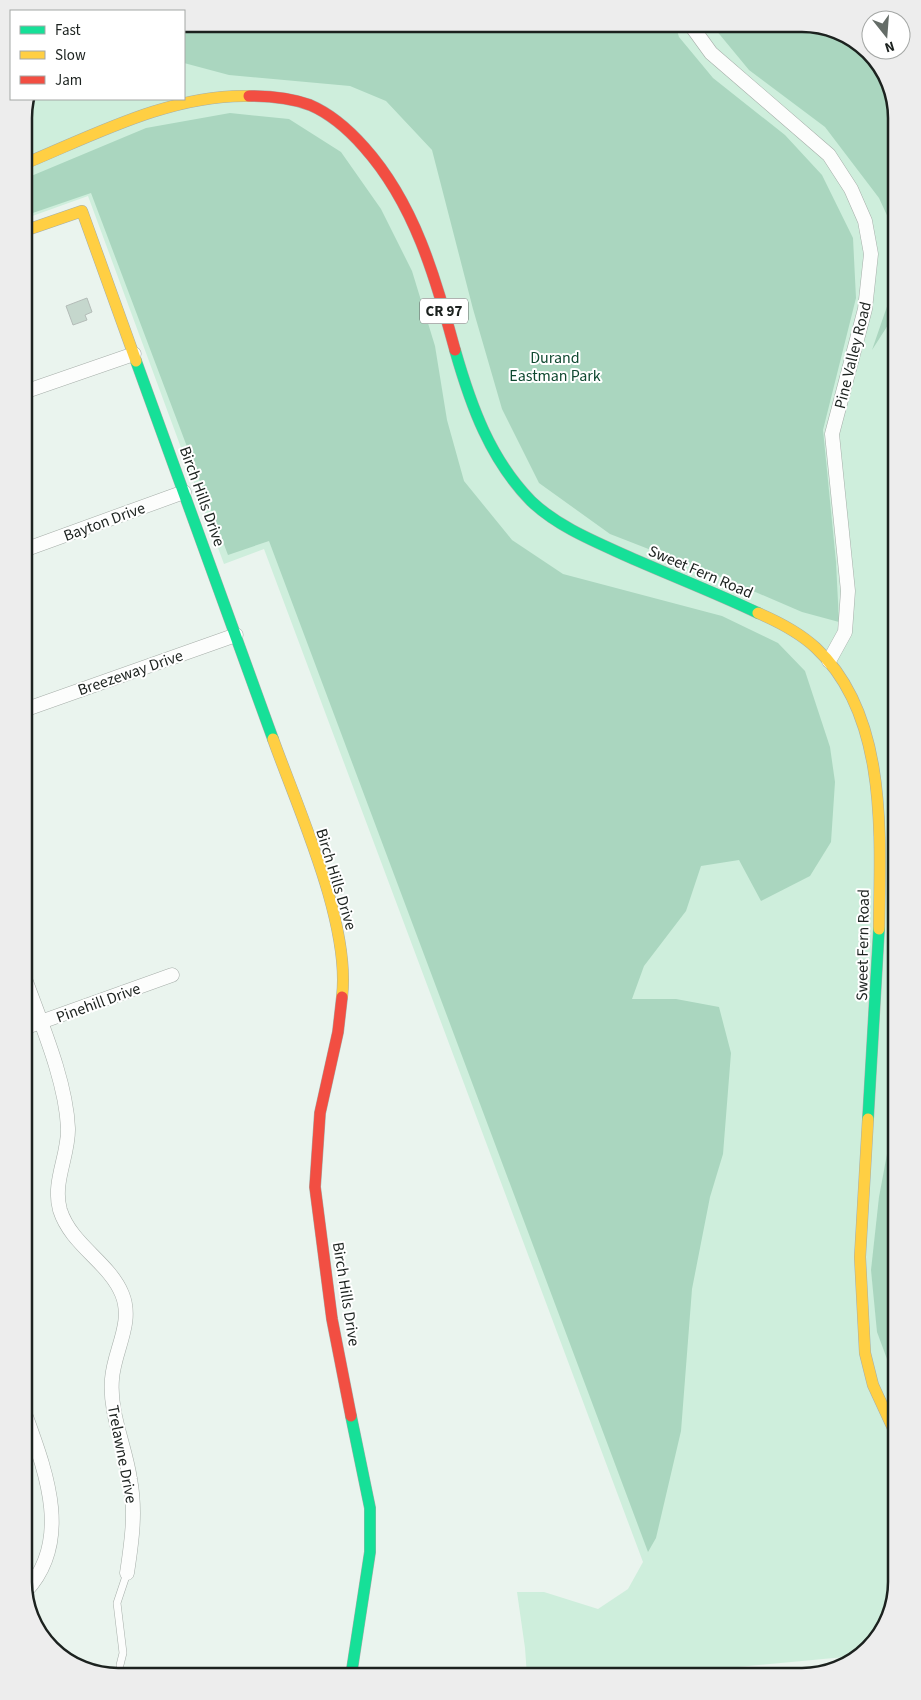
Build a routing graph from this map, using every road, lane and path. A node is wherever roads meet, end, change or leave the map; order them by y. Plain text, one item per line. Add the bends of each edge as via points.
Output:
1 (696, 33) edge
2 (33, 160) edge
3 (33, 228) edge
4 (134, 354) junction
5 (33, 389) edge
6 (184, 492) junction
7 (33, 547) edge
8 (236, 635) junction
9 (829, 661) junction
10 (33, 707) edge
11 (172, 975) dead end
12 (32, 1001) edge
13 (40, 1023) junction
14 (32, 1025) edge
15 (888, 1419) edge
16 (32, 1434) edge
17 (128, 1572) joint
18 (32, 1582) edge
19 (120, 1665) dead end
20 (352, 1667) edge

1 - 9 street, Pine Valley Road via 711,53 828,155 852,189 865,221 871,254 866,309 832,434 848,591 845,632
2 - 9 main road, Sweet Fern Road / CR 97 via 137,118 193,102 244,94 306,104 331,116 367,148 399,194 430,262 483,432 502,466 533,504 574,531 769,618 813,645
3 - 4 main road, Birch Hills Drive via 82,211
4 - 5 street
4 - 6 main road, Birch Hills Drive
6 - 7 street, Bayton Drive
6 - 8 main road, Birch Hills Drive
8 - 10 street, Breezeway Drive
8 - 20 main road, Birch Hills Drive via 325,883 340,943 343,990 338,1032 320,1113 315,1187 332,1319 370,1508 370,1552
9 - 15 main road, Sweet Fern Road / CR 97 via 858,708 869,743 874,777 881,929 860,1222 860,1305 866,1363
11 - 13 street, Pinehill Drive
12 - 13 street, Trelawne Drive
13 - 14 street, Pinehill Drive
13 - 17 street, Trelawne Drive via 67,1110 67,1146 58,1185 60,1210 69,1229 119,1287 127,1311 114,1363 112,1393 133,1499 134,1533
16 - 18 street via 44,1467 52,1508 48,1547 42,1567
17 - 19 lane via 117,1603 123,1652

